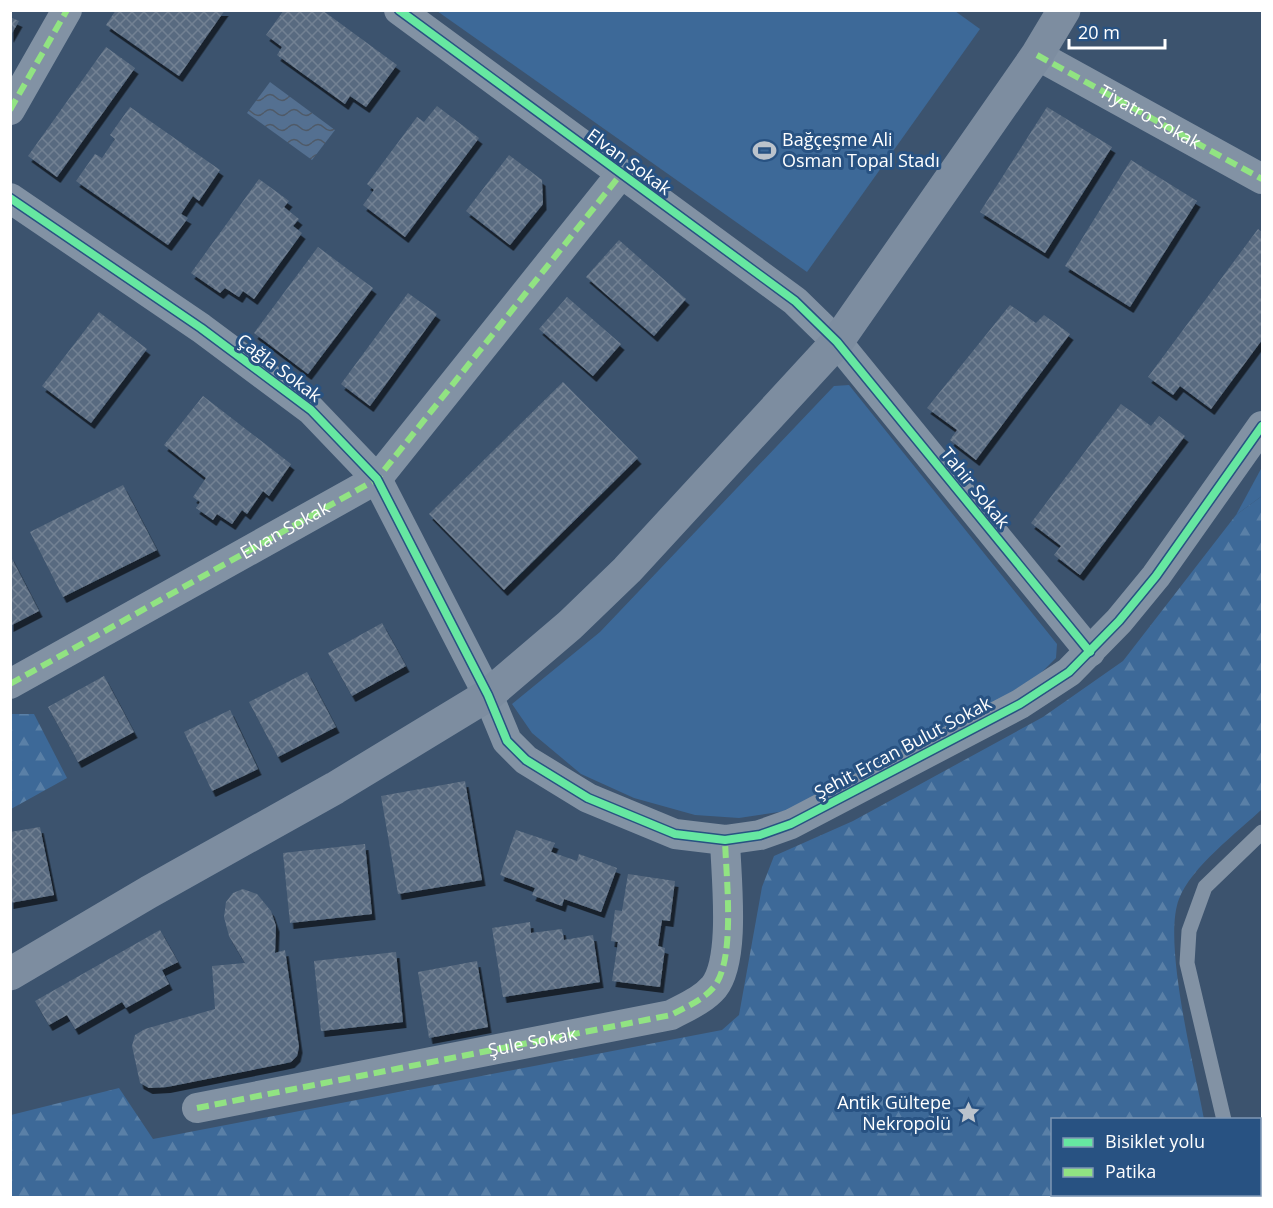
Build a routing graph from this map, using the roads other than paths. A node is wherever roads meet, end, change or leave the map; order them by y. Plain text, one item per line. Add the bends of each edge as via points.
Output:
1 (67, 10) edge
2 (399, 10) edge
3 (1064, 10) edge
4 (1037, 55) junction
5 (10, 110) edge
6 (621, 174) junction
7 (1263, 179) edge
8 (10, 198) edge
9 (837, 342) junction
10 (1263, 426) edge
11 (377, 479) junction
12 (1090, 652) junction
13 (10, 684) edge
14 (488, 695) junction
15 (1263, 832) edge
16 (725, 840) junction
17 (14, 970) edge
18 (197, 1108) dead end
19 (1224, 1118) edge

1 - 5 street
2 - 6 street, Elvan Sokak
3 - 4 main road
4 - 7 street, Tiyatro Sokak
4 - 9 main road
6 - 9 street, Elvan Sokak via 795,301
6 - 11 street, Elvan Sokak
8 - 11 street, Çağla Sokak via 201,328 311,410
9 - 12 street, Tahir Sokak
9 - 14 main road via 627,570
10 - 12 street, Şehit Ercan Bulut Sokak via 1156,576
11 - 13 street, Elvan Sokak
11 - 14 street, Çağla Sokak
12 - 16 street, Şehit Ercan Bulut Sokak via 1069,672 1020,704 886,775 790,824 760,835
14 - 16 street, Şehit Ercan Bulut Sokak via 507,741 551,778 675,834
14 - 17 main road via 335,788
15 - 19 lane via 1205,887 1189,931 1187,963
16 - 18 street, Şule Sokak via 727,945 723,972 713,988 694,1004 671,1015

